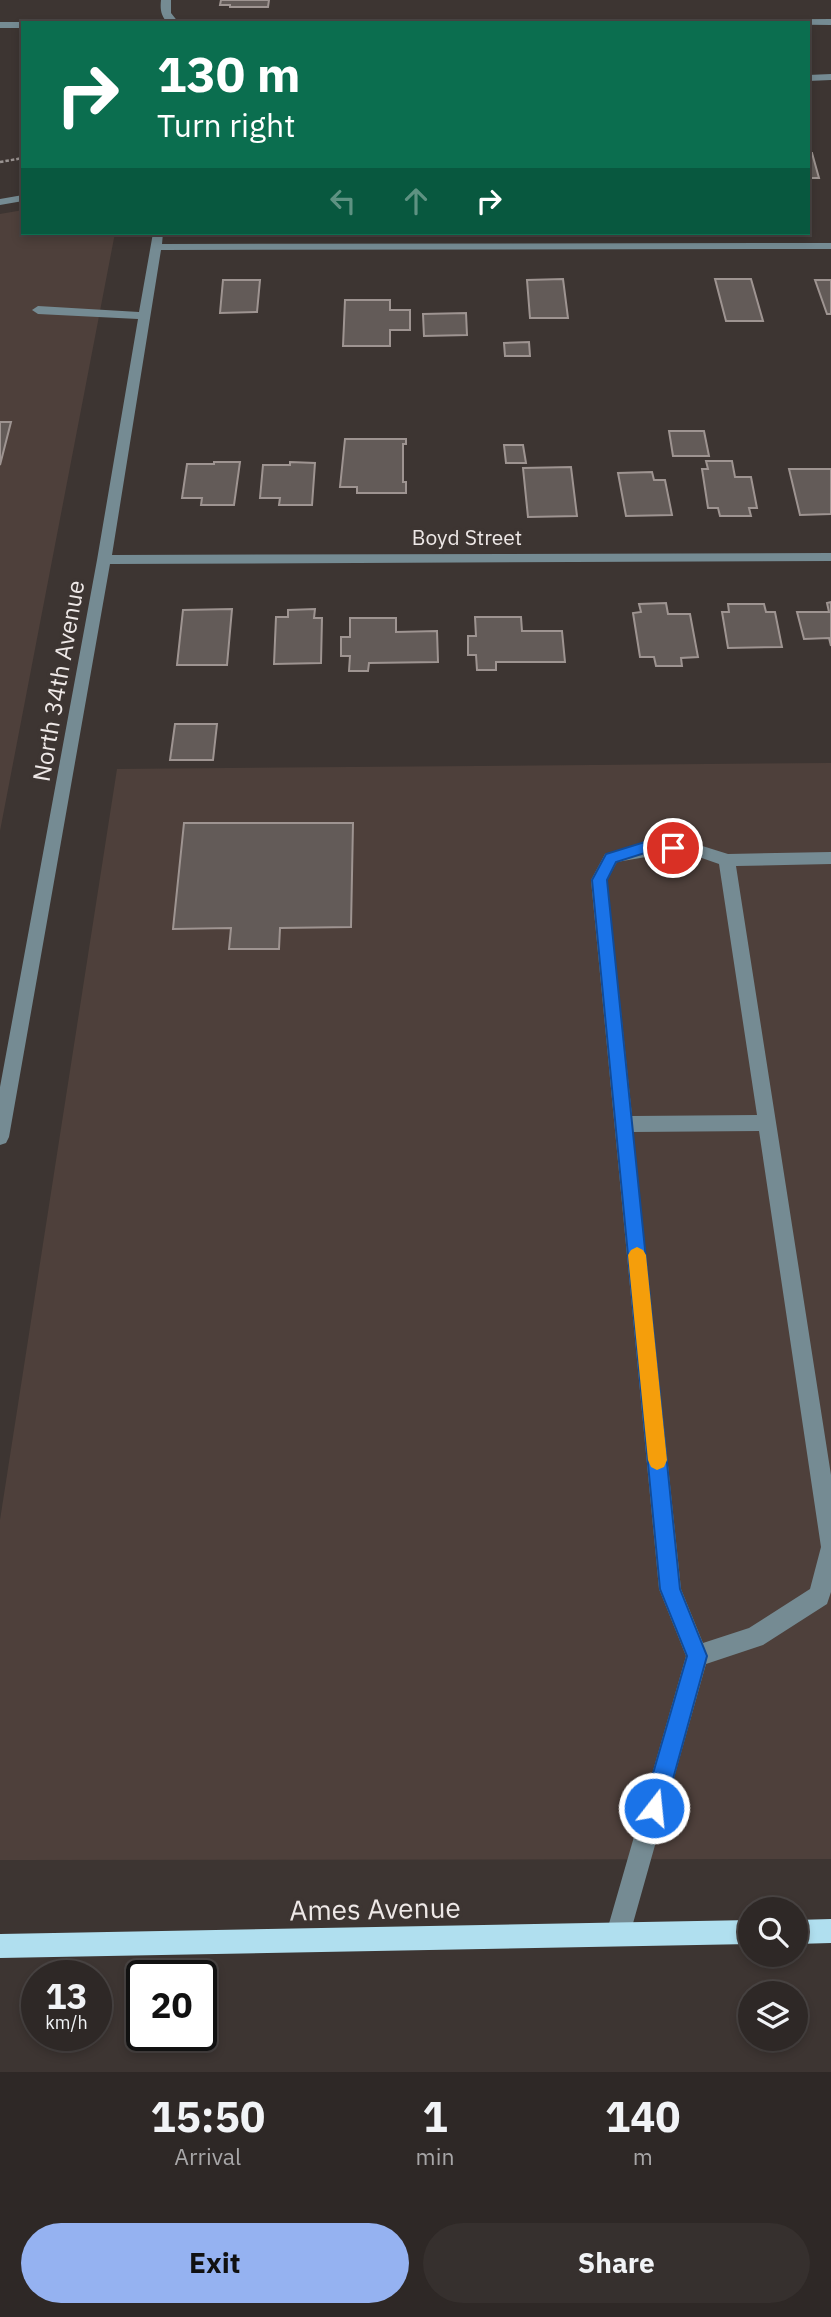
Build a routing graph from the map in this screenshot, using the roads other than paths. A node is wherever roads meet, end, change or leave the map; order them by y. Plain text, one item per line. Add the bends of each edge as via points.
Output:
1 (166, 0) edge
2 (171, 21) edge
3 (810, 22) edge
4 (831, 22) edge
5 (0, 25) edge
6 (21, 25) edge
7 (831, 77) edge
8 (810, 78) edge
9 (21, 198) edge
10 (0, 202) edge
11 (157, 240) edge
12 (831, 246) edge
13 (38, 310) dead end
14 (145, 316) junction
15 (831, 557) edge
16 (104, 560) junction
17 (831, 858) edge
18 (727, 860) junction
19 (6, 1074) edge
20 (767, 1123) junction
21 (624, 1124) junction
22 (0, 1137) edge
23 (831, 1544) edge
24 (831, 1550) edge
25 (697, 1656) junction
26 (831, 1931) edge
27 (738, 1932) edge
28 (808, 1932) edge
29 (618, 1934) junction
30 (0, 1946) edge

1 - 2 street via 164,9
3 - 4 street
5 - 6 street
7 - 8 street
9 - 10 street
11 - 12 street
11 - 14 street, North 34th Avenue
13 - 14 street
14 - 16 street, North 34th Avenue
15 - 16 street, Boyd Street
16 - 19 street, North 34th Avenue
17 - 18 street
18 - 20 street
18 - 21 street via 698,849 648,847 611,858 599,880
19 - 22 street, North 34th Avenue
20 - 21 street
20 - 23 street
21 - 25 street via 670,1589
24 - 25 street via 819,1595 755,1637
25 - 29 street
26 - 28 main road
27 - 29 main road, Ames Avenue
29 - 30 main road, Ames Avenue

